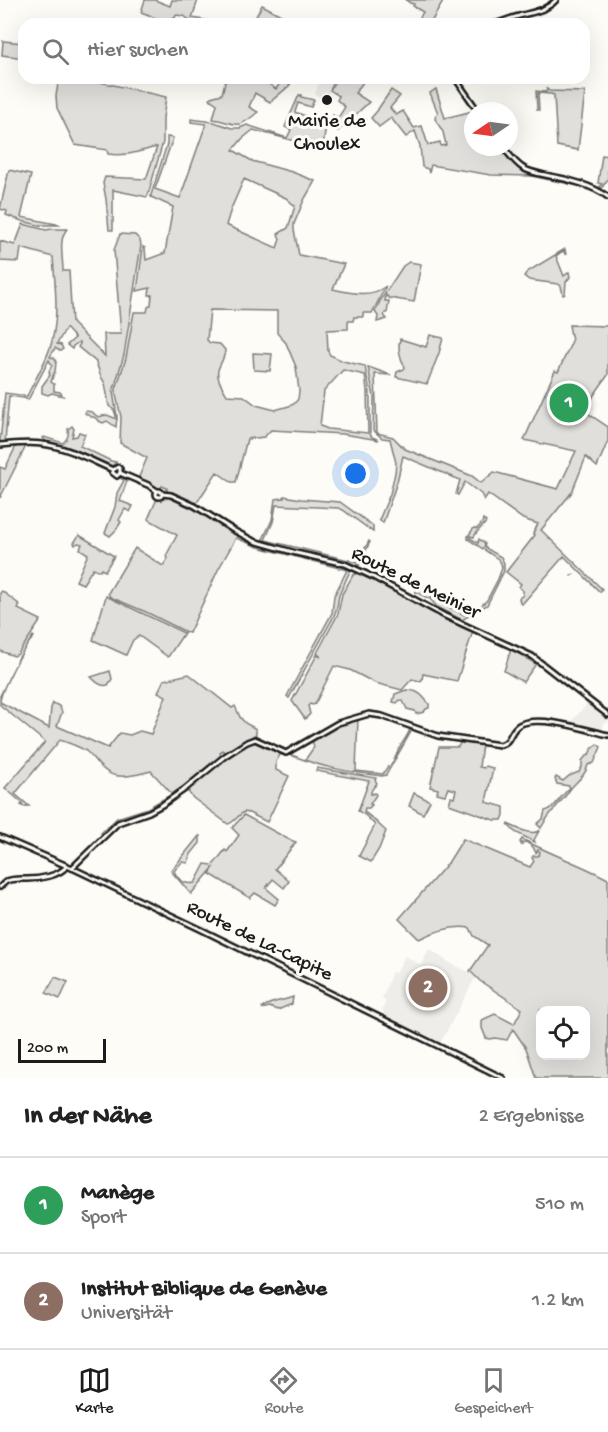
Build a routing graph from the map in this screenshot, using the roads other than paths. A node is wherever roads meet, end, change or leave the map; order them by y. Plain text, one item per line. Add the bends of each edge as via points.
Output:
1 (555, 0) edge
2 (511, 18) edge
3 (459, 84) edge
4 (472, 102) edge
5 (511, 156) edge
6 (608, 197) edge
7 (0, 445) edge
8 (608, 715) edge
9 (608, 735) edge
10 (0, 837) edge
11 (67, 866) junction
12 (72, 868) junction
13 (0, 887) edge
14 (503, 1078) edge

1 - 2 street via 544,9
3 - 4 street
5 - 6 street via 524,169 597,190
7 - 8 street, Route de Meinier via 32,443 71,452 113,470 114,475 120,473 195,506 254,541 345,564 532,656
9 - 12 street via 532,722 517,726 508,742 500,745 438,736 369,714 339,722 286,753 255,739 225,756 158,807 120,821
10 - 11 street, Route de La-Capite
11 - 12 street, Route de La-Capite
11 - 13 street via 56,874 9,880
12 - 14 street, Route de La-Capite

